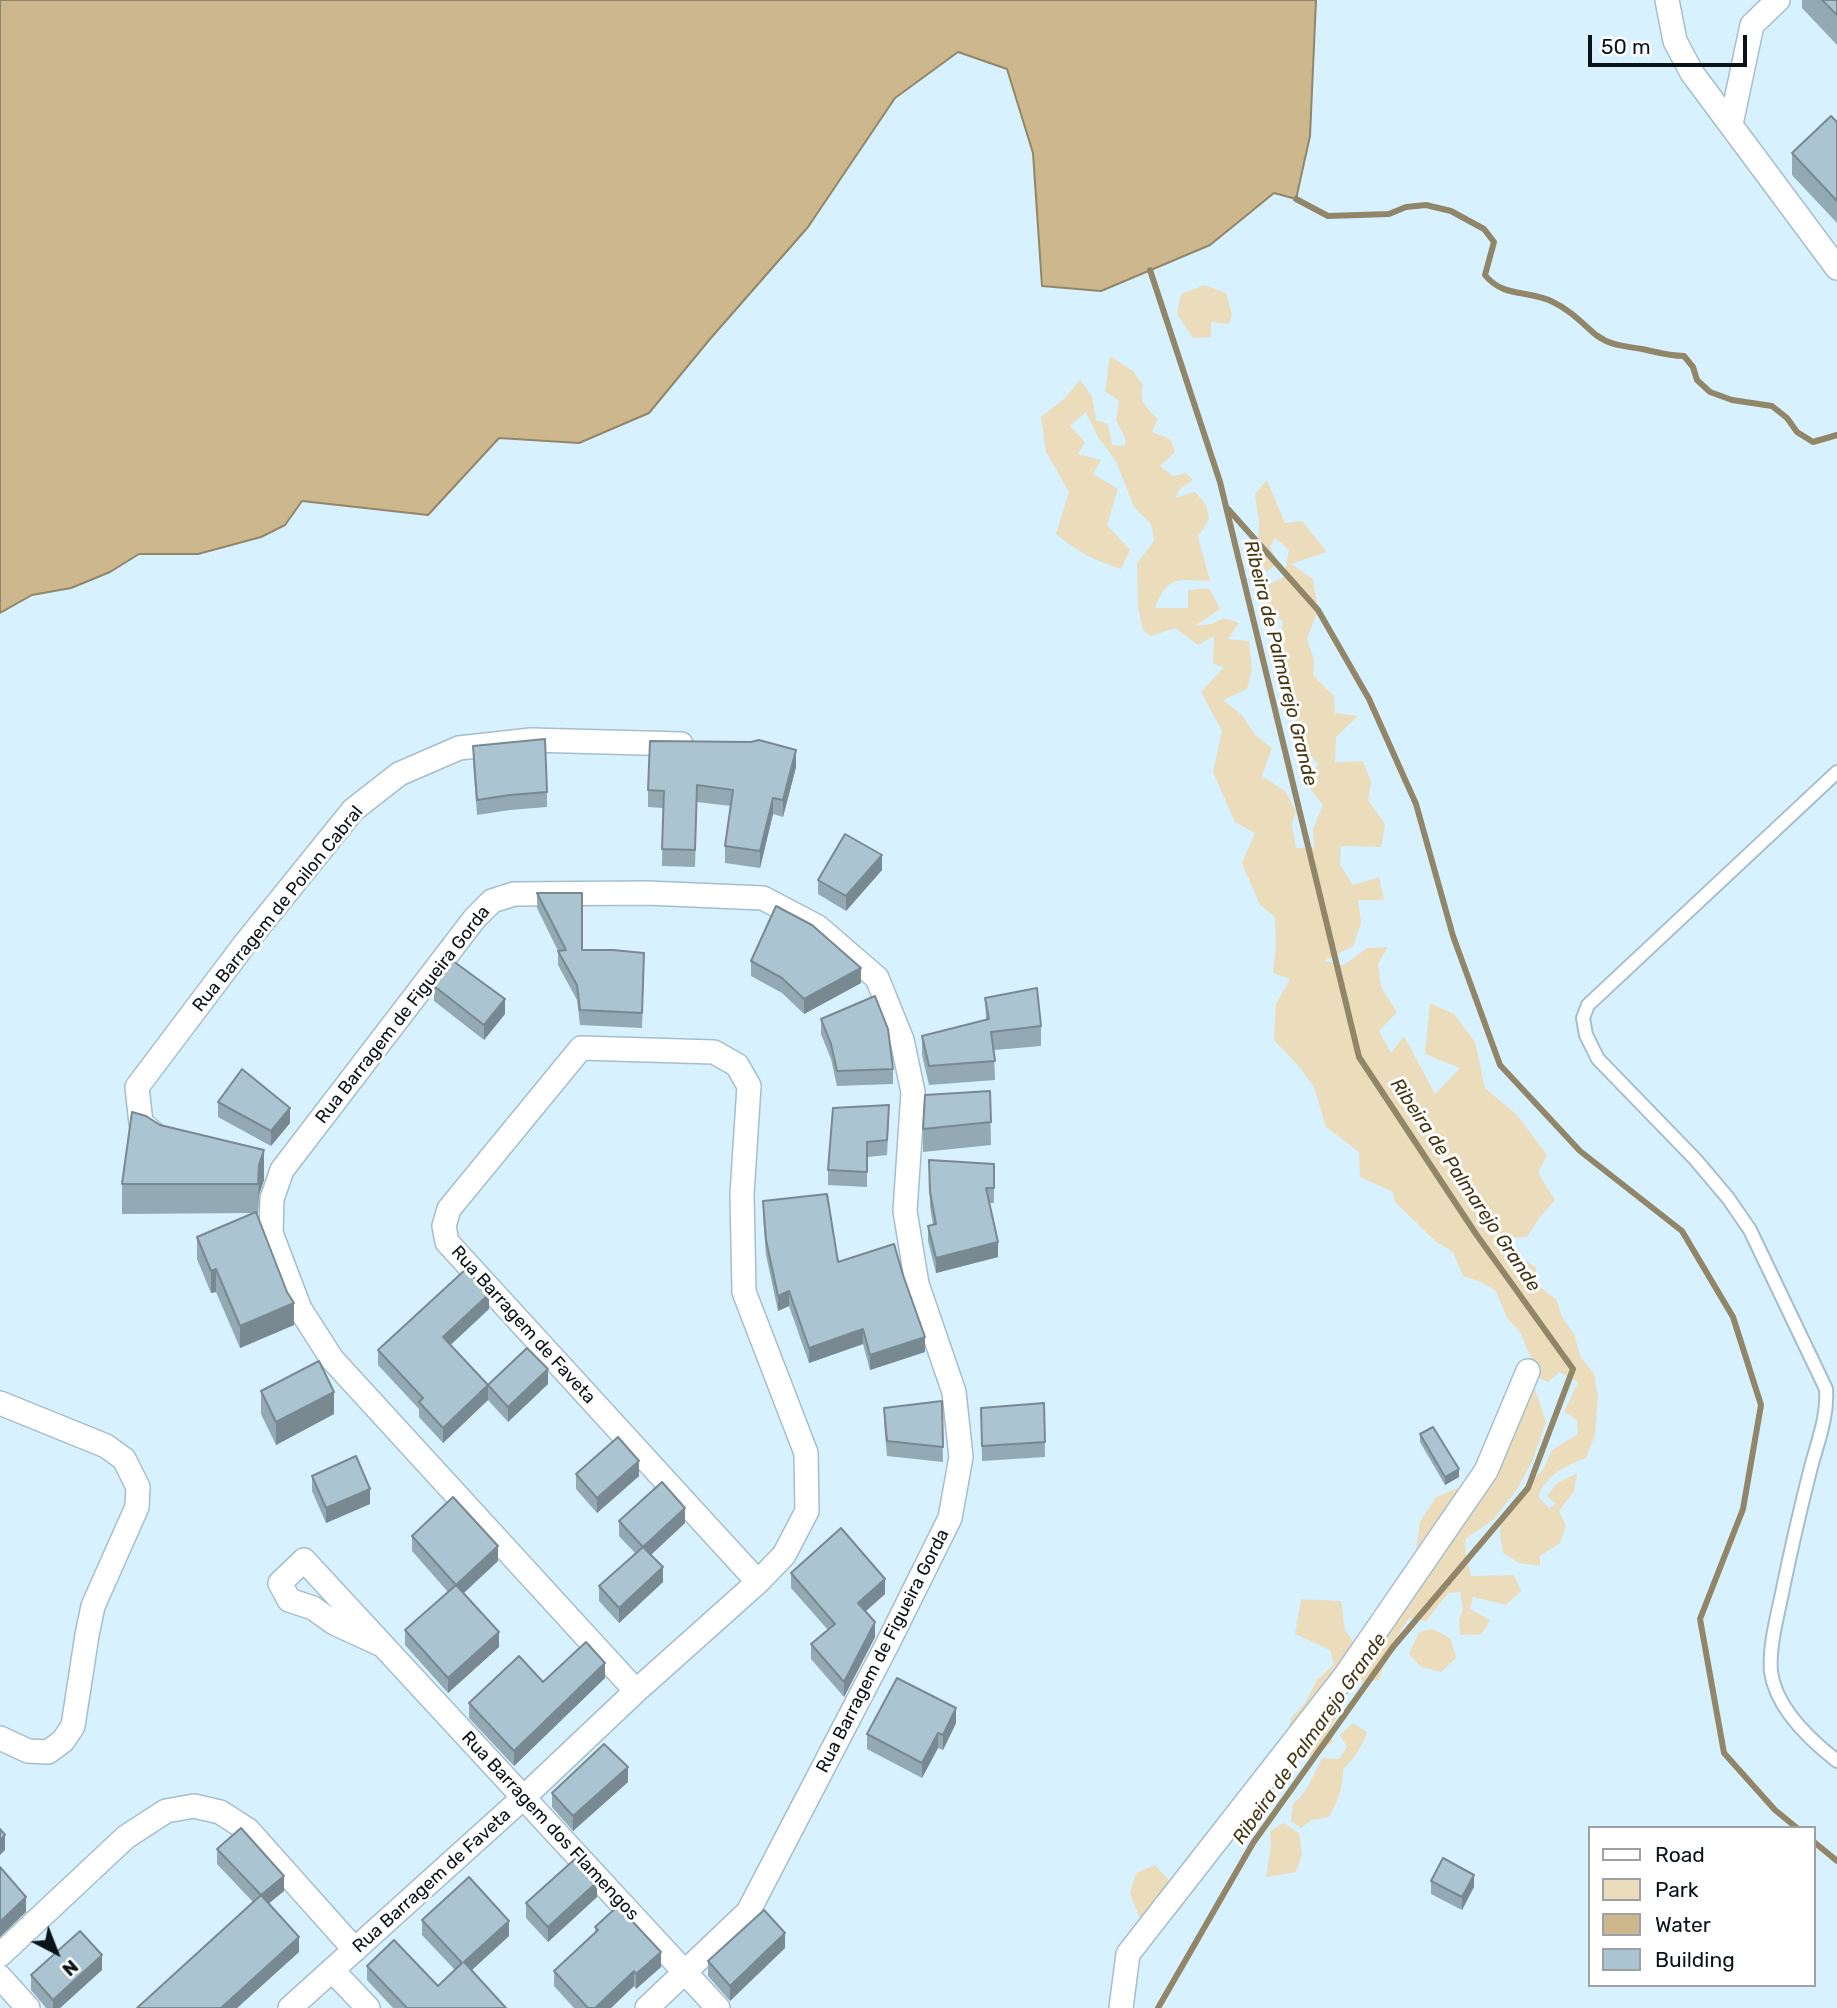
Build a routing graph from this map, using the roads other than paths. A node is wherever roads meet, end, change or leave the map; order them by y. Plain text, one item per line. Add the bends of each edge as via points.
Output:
1 (1667, 0) edge
2 (1778, 0) edge
3 (1731, 124) junction
4 (1837, 268) edge
5 (696, 744) edge
6 (1837, 772) edge
7 (176, 1144) edge
8 (255, 1163) edge
9 (282, 1170) junction
10 (1528, 1371) dead end
11 (0, 1403) edge
12 (758, 1582) junction
13 (382, 1645) dead end
14 (636, 1691) junction
15 (0, 1738) edge
16 (1837, 1761) edge
17 (524, 1797) junction
18 (355, 1950) junction
19 (0, 1955) edge
20 (332, 1970) junction
21 (685, 1973) junction
22 (0, 1978) edge
23 (28, 2008) edge
24 (290, 2008) edge
25 (368, 2008) edge
26 (647, 2008) edge
27 (718, 2008) edge
28 (1121, 2008) edge

1 - 3 street via 1675,41 1692,73
2 - 3 street via 1752,25
3 - 4 street
5 - 7 street, Rua Barragem de Poilon Cabral via 531,740 459,748 399,774 353,810 137,1087 141,1123 163,1141
6 - 16 lane via 1588,1005 1583,1017 1598,1059 1695,1158 1750,1230 1826,1389 1826,1413 1777,1618 1771,1673 1786,1709 1802,1731
8 - 9 street
9 - 14 street, Rua Barragem de Figueira Gorda via 272,1199 271,1233 300,1309 332,1359
9 - 21 street, Rua Barragem de Figueira Gorda via 492,901 514,894 763,898 818,927 877,978 902,1040 914,1092 905,1212 917,1284 954,1392 961,1457 950,1517 748,1912
10 - 28 street via 1486,1471 1463,1505 1345,1676 1128,1954
11 - 15 street via 106,1446 124,1459 138,1487 137,1507 93,1606 73,1726 48,1752 29,1751
12 - 12 street, Rua Barragem de Faveta via 785,1555 807,1511 806,1453 744,1292 742,1194 749,1086 737,1065 714,1052 581,1048 449,1209 444,1226 447,1242
12 - 14 street, Rua Barragem de Faveta
13 - 17 street, Rua Barragem dos Flamengos
14 - 17 street, Rua Barragem de Faveta
17 - 18 street, Rua Barragem de Faveta
17 - 21 street, Rua Barragem dos Flamengos
18 - 19 street via 247,1830 220,1812 194,1806 166,1811 126,1837
18 - 20 street, Rua Barragem de Faveta
20 - 24 street, Rua Barragem de Faveta
20 - 25 street
21 - 26 street, Rua Barragem de Figueira Gorda
21 - 27 street, Rua Barragem dos Flamengos
22 - 23 street

